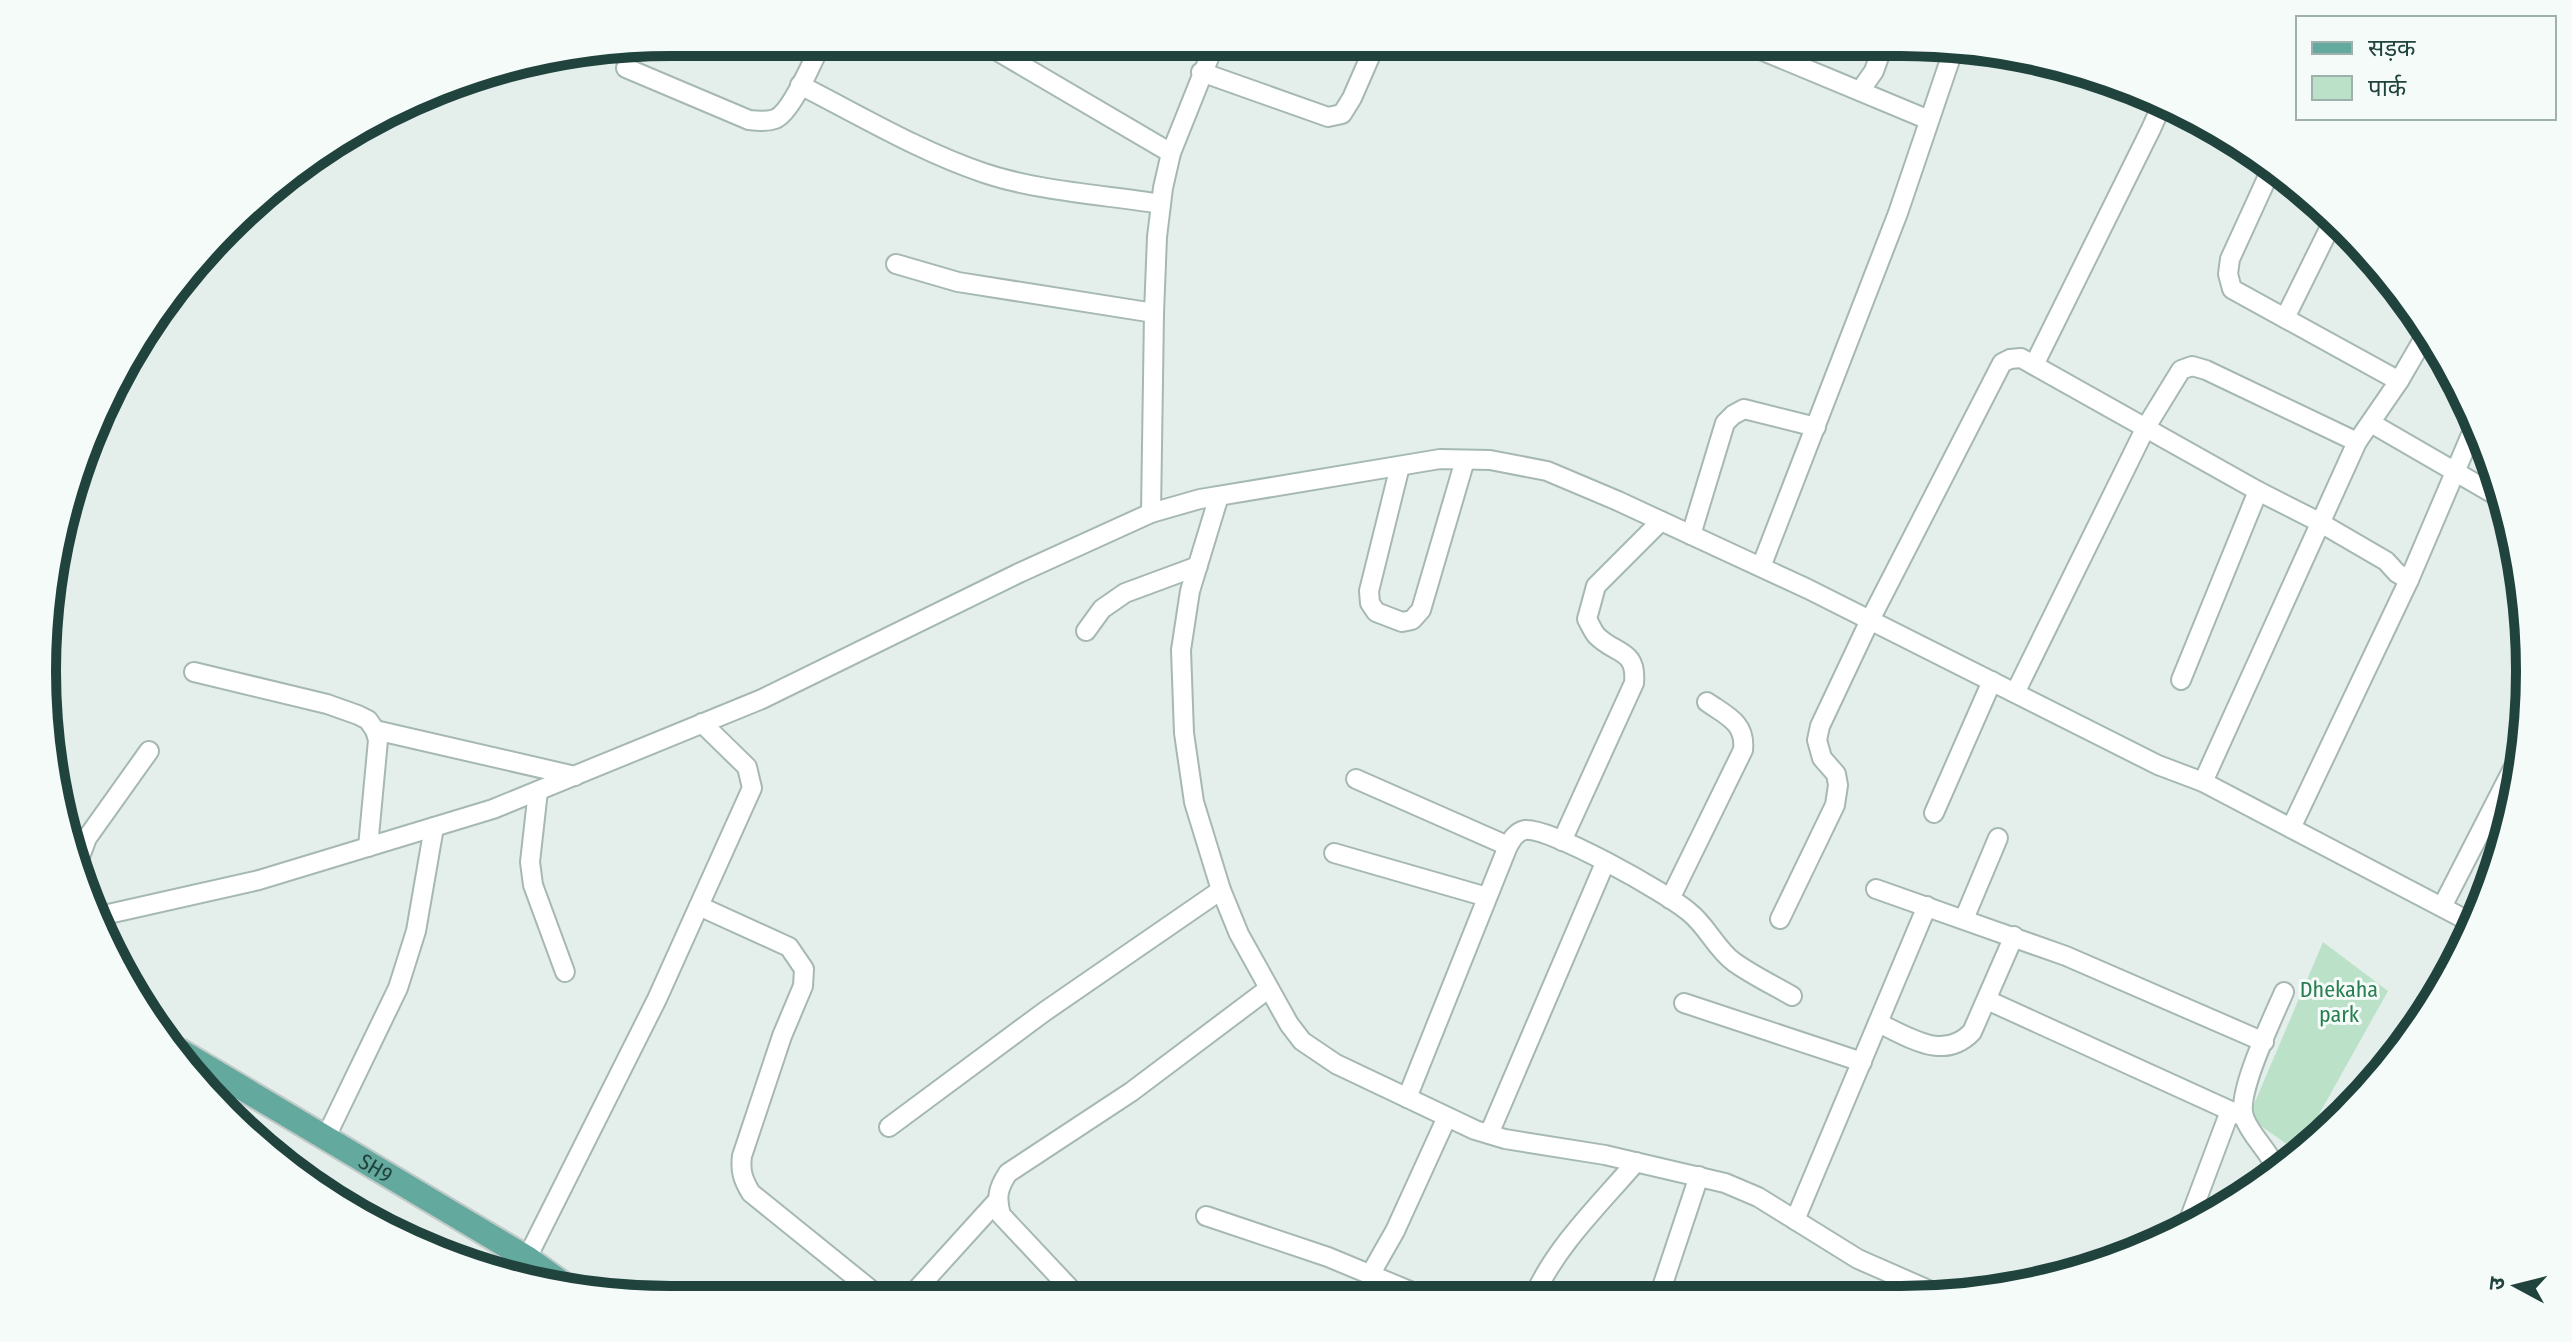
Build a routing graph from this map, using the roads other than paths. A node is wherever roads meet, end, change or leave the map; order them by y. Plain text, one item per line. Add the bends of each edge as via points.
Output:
1 (815, 56) edge
2 (1006, 56) edge
3 (1209, 56) edge
4 (1370, 56) edge
5 (1775, 56) edge
6 (1879, 56) edge
7 (1951, 58) edge
8 (626, 68) dead end
9 (1201, 72) junction
10 (800, 85) junction
11 (1860, 91) junction
12 (2154, 111) edge
13 (1929, 120) junction
14 (1171, 153) junction
15 (2267, 177) edge
16 (1161, 204) junction
17 (2329, 230) edge
18 (896, 264) dead end
19 (1154, 313) junction
20 (2285, 318) junction
21 (2421, 343) edge
22 (2034, 365) junction
23 (2399, 381) junction
24 (2371, 423) junction
25 (1816, 427) junction
26 (2146, 427) junction
27 (2470, 438) edge
28 (2357, 442) junction
29 (1465, 460) junction
30 (1400, 466) junction
31 (2456, 470) junction
32 (2488, 490) edge
33 (2258, 491) junction
34 (1219, 496) junction
35 (1151, 513) junction
36 (1661, 521) junction
37 (2319, 522) junction
38 (1691, 535) junction
39 (1198, 566) junction
40 (1761, 567) junction
41 (2409, 580) junction
42 (1870, 620) junction
43 (1086, 631) dead end
44 (194, 672) dead end
45 (2181, 680) dead end
46 (1992, 681) junction
47 (2015, 693) junction
48 (1707, 702) dead end
49 (702, 723) junction
50 (375, 730) junction
51 (149, 751) dead end
52 (575, 776) junction
53 (1356, 779) dead end
54 (2203, 782) junction
55 (2505, 784) edge
56 (538, 791) junction
57 (1934, 813) dead end
58 (434, 827) junction
59 (2291, 828) junction
60 (1998, 838) dead end
61 (1562, 841) junction
62 (1508, 846) junction
63 (368, 847) junction
64 (83, 849) edge
65 (1334, 853) dead end
66 (1605, 863) junction
67 (1876, 889) dead end
68 (1221, 890) junction
69 (1487, 897) junction
70 (1670, 899) junction
71 (699, 906) junction
72 (1927, 906) junction
73 (2442, 907) junction
74 (107, 914) edge
75 (2464, 918) edge
76 (1780, 919) dead end
77 (1964, 919) junction
78 (2014, 936) junction
79 (565, 972) dead end
80 (1268, 989) junction
81 (2284, 992) dead end
82 (1792, 996) dead end
83 (1987, 1000) junction
84 (1684, 1003) dead end
85 (1878, 1023) junction
86 (2264, 1042) junction
87 (196, 1061) edge
88 (1862, 1062) junction
89 (1407, 1098) junction
90 (2237, 1114) junction
91 (1447, 1117) junction
92 (889, 1127) dead end
93 (1489, 1134) junction
94 (325, 1139) junction
95 (2272, 1161) edge
96 (1636, 1162) junction
97 (1699, 1176) junction
98 (997, 1201) junction
99 (2193, 1212) edge
100 (1206, 1216) dead end
101 (1795, 1220) junction
102 (527, 1258) junction
103 (521, 1267) edge
104 (548, 1273) edge
105 (1370, 1275) junction
106 (866, 1286) edge
107 (920, 1286) edge
108 (1068, 1286) edge
109 (1397, 1286) edge
110 (1538, 1286) edge
111 (1662, 1286) edge
112 (1919, 1286) edge

1 - 10 street
2 - 14 street
3 - 9 street
4 - 9 street via 1342,114 1328,117
5 - 11 street
6 - 11 street
7 - 13 street
8 - 10 street via 749,120 778,118
9 - 14 street
10 - 16 street via 985,174
11 - 13 street
12 - 22 street
13 - 25 street
14 - 16 street
15 - 20 street via 2228,274 2232,289
16 - 19 street
17 - 20 street
18 - 19 street via 958,282
19 - 35 street
20 - 23 street
21 - 23 street
22 - 26 street
22 - 42 street via 2021,358 2002,363
23 - 24 street
24 - 28 street
24 - 31 street
25 - 38 street via 1744,409 1733,415 1725,423
25 - 40 street
26 - 28 street via 2175,377 2192,366
26 - 33 street
26 - 47 street
27 - 31 street
28 - 37 street
29 - 30 street
29 - 30 street via 1421,610 1402,622 1376,612 1369,591
29 - 36 street via 1547,471
30 - 34 street
31 - 32 street
31 - 41 street
33 - 37 street
33 - 45 street
34 - 35 street
34 - 39 street
35 - 49 street
36 - 38 street
36 - 61 street via 1596,586 1589,606 1587,619 1597,636 1631,660 1634,683
37 - 41 street
37 - 54 street
38 - 40 street
39 - 43 street via 1125,593 1102,609
39 - 68 street via 1181,650 1184,733 1194,802
40 - 42 street
41 - 59 street
42 - 46 street
42 - 76 street via 1817,740 1822,758 1836,774 1835,805
44 - 50 street via 327,704 368,720
46 - 47 street
46 - 57 street
47 - 54 street
48 - 70 street via 1736,723 1745,736 1743,750
49 - 52 street
49 - 71 street via 747,767 752,788
50 - 52 street
50 - 63 street
51 - 64 street
52 - 56 street
53 - 62 street
54 - 59 street
55 - 73 street
56 - 58 street
56 - 79 street via 530,862 533,885
58 - 63 street
58 - 94 street via 416,931 398,988
59 - 73 street
60 - 77 street
61 - 62 street via 1524,830
61 - 66 street
62 - 69 street
63 - 74 street via 259,880
65 - 69 street
66 - 70 street
66 - 93 street
67 - 72 street
68 - 80 street
68 - 92 street
69 - 89 street
70 - 82 street via 1707,928 1733,961
71 - 102 street
71 - 106 street via 789,947 804,969 803,986 742,1156 743,1180 751,1193
72 - 77 street
72 - 85 street
73 - 75 street
77 - 78 street
78 - 83 street
78 - 86 street
80 - 89 street via 1302,1041
80 - 98 street via 1131,1092 1008,1173
81 - 86 street
83 - 85 street via 1972,1032 1961,1044 1947,1047 1930,1046
83 - 90 street
84 - 88 street
85 - 88 street
86 - 90 street
87 - 94 main road, SH9
88 - 101 street
89 - 91 street
90 - 95 street
90 - 99 street
91 - 93 street
91 - 105 street
93 - 96 street
94 - 102 main road, SH9
96 - 97 street
96 - 110 street
97 - 101 street via 1758,1197
97 - 111 street
98 - 107 street
98 - 108 street via 1001,1215
100 - 105 street
101 - 112 street via 1858,1259
102 - 103 street
102 - 104 main road, SH9
105 - 109 street

